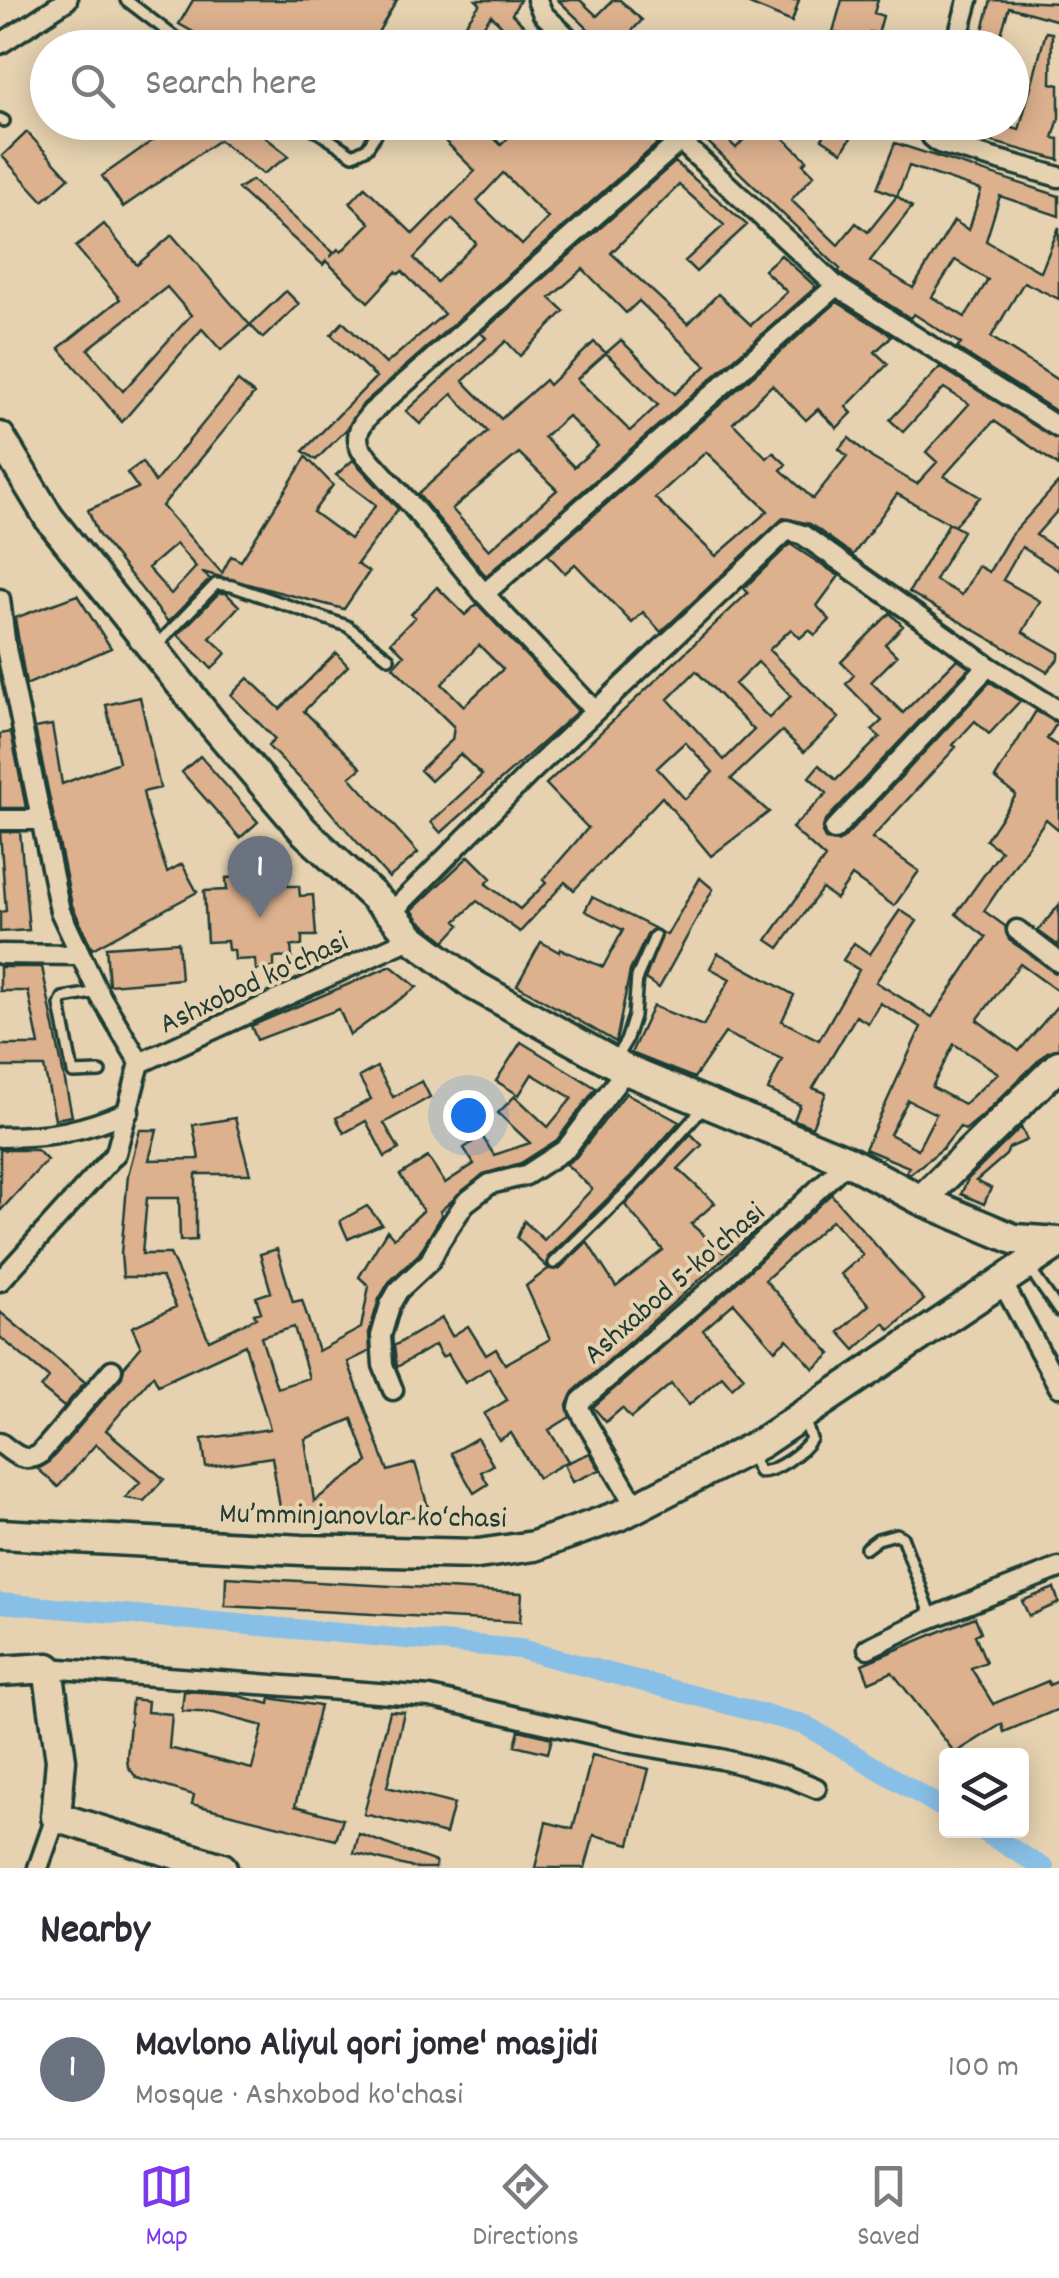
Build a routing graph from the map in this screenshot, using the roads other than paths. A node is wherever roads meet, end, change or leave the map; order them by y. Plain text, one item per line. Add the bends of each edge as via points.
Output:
1 (67, 0) edge
2 (126, 0) edge
3 (537, 0) edge
4 (968, 0) edge
5 (165, 30) edge
6 (560, 30) edge
7 (960, 30) edge
8 (0, 44) edge
9 (330, 140) edge
10 (372, 140) edge
11 (936, 140) edge
12 (680, 141) joint
13 (1059, 178) edge
14 (836, 286) junction
15 (1059, 428) edge
16 (0, 437) edge
17 (484, 594) junction
18 (0, 599) edge
19 (3, 648) edge
20 (154, 649) junction
21 (389, 658) dead end
22 (988, 666) junction
23 (596, 711) junction
24 (1059, 711) edge
25 (0, 820) edge
26 (41, 820) junction
27 (834, 830) dead end
28 (390, 912) junction
29 (1017, 930) dead end
30 (655, 936) dead end
31 (412, 938) junction
32 (0, 954) edge
33 (79, 956) junction
34 (1059, 962) edge
35 (98, 992) junction
36 (140, 1063) junction
37 (619, 1066) junction
38 (1059, 1066) edge
39 (100, 1072) dead end
40 (708, 1103) junction
41 (129, 1111) junction
42 (0, 1137) edge
43 (848, 1161) junction
44 (922, 1200) junction
45 (1059, 1242) edge
46 (554, 1263) dead end
47 (1026, 1264) junction
48 (1001, 1280) junction
49 (0, 1281) edge
50 (1059, 1311) edge
51 (112, 1370) dead end
52 (1057, 1374) edge
53 (393, 1390) dead end
54 (0, 1443) edge
55 (636, 1507) junction
56 (4, 1535) edge
57 (866, 1548) dead end
58 (1059, 1568) edge
59 (932, 1617) junction
60 (868, 1648) dead end
61 (48, 1668) junction
62 (0, 1671) edge
63 (816, 1788) dead end
64 (56, 1817) junction
65 (38, 1868) edge
66 (222, 1868) edge

1 - 8 street
2 - 5 lane
3 - 6 street
4 - 7 street
9 - 10 lane via 353,155
11 - 13 street
12 - 14 street
12 - 17 street via 360,426 361,450
14 - 15 street
14 - 17 street
16 - 20 main road via 50,518
17 - 23 street
18 - 19 street
19 - 26 street
20 - 21 lane via 216,584 347,626
20 - 28 main road via 304,831
22 - 23 street via 804,535 787,530
22 - 24 street
22 - 27 street
23 - 28 street
25 - 26 street
26 - 33 street via 60,911
28 - 31 main road
29 - 34 street
30 - 37 lane via 637,978
31 - 36 street, Ashxobod ko'chasi
31 - 37 main road via 474,985
32 - 33 street
33 - 35 street
35 - 36 street
35 - 39 lane via 69,994 60,1005 73,1072
36 - 41 street, Ashxobod ko'chasi
37 - 40 main road
37 - 53 street via 566,1149 526,1175 490,1184 465,1204 430,1260 398,1291 381,1336
38 - 44 main road
40 - 43 main road
40 - 46 lane
41 - 42 street via 58,1135
41 - 49 street, Ashxobod ko'chasi via 106,1167
43 - 44 main road
43 - 55 street, Ashxabod 5-ko'chasi via 580,1400
44 - 45 main road via 1014,1239
45 - 47 main road, Mu’mminjanovlar ko‘chasi
47 - 48 main road, Mu’mminjanovlar ko‘chasi
47 - 50 lane
48 - 52 street
48 - 55 main road, Mu’mminjanovlar ko‘chasi via 802,1416
51 - 54 street via 39,1456 20,1458
55 - 56 main road, Mu’mminjanovlar ko‘chasi via 566,1537 478,1554
57 - 59 lane via 878,1539 902,1537
58 - 59 street
59 - 60 street
61 - 62 main road
61 - 63 street via 430,1696 721,1759
61 - 64 main road via 62,1760
64 - 65 street
64 - 66 main road

